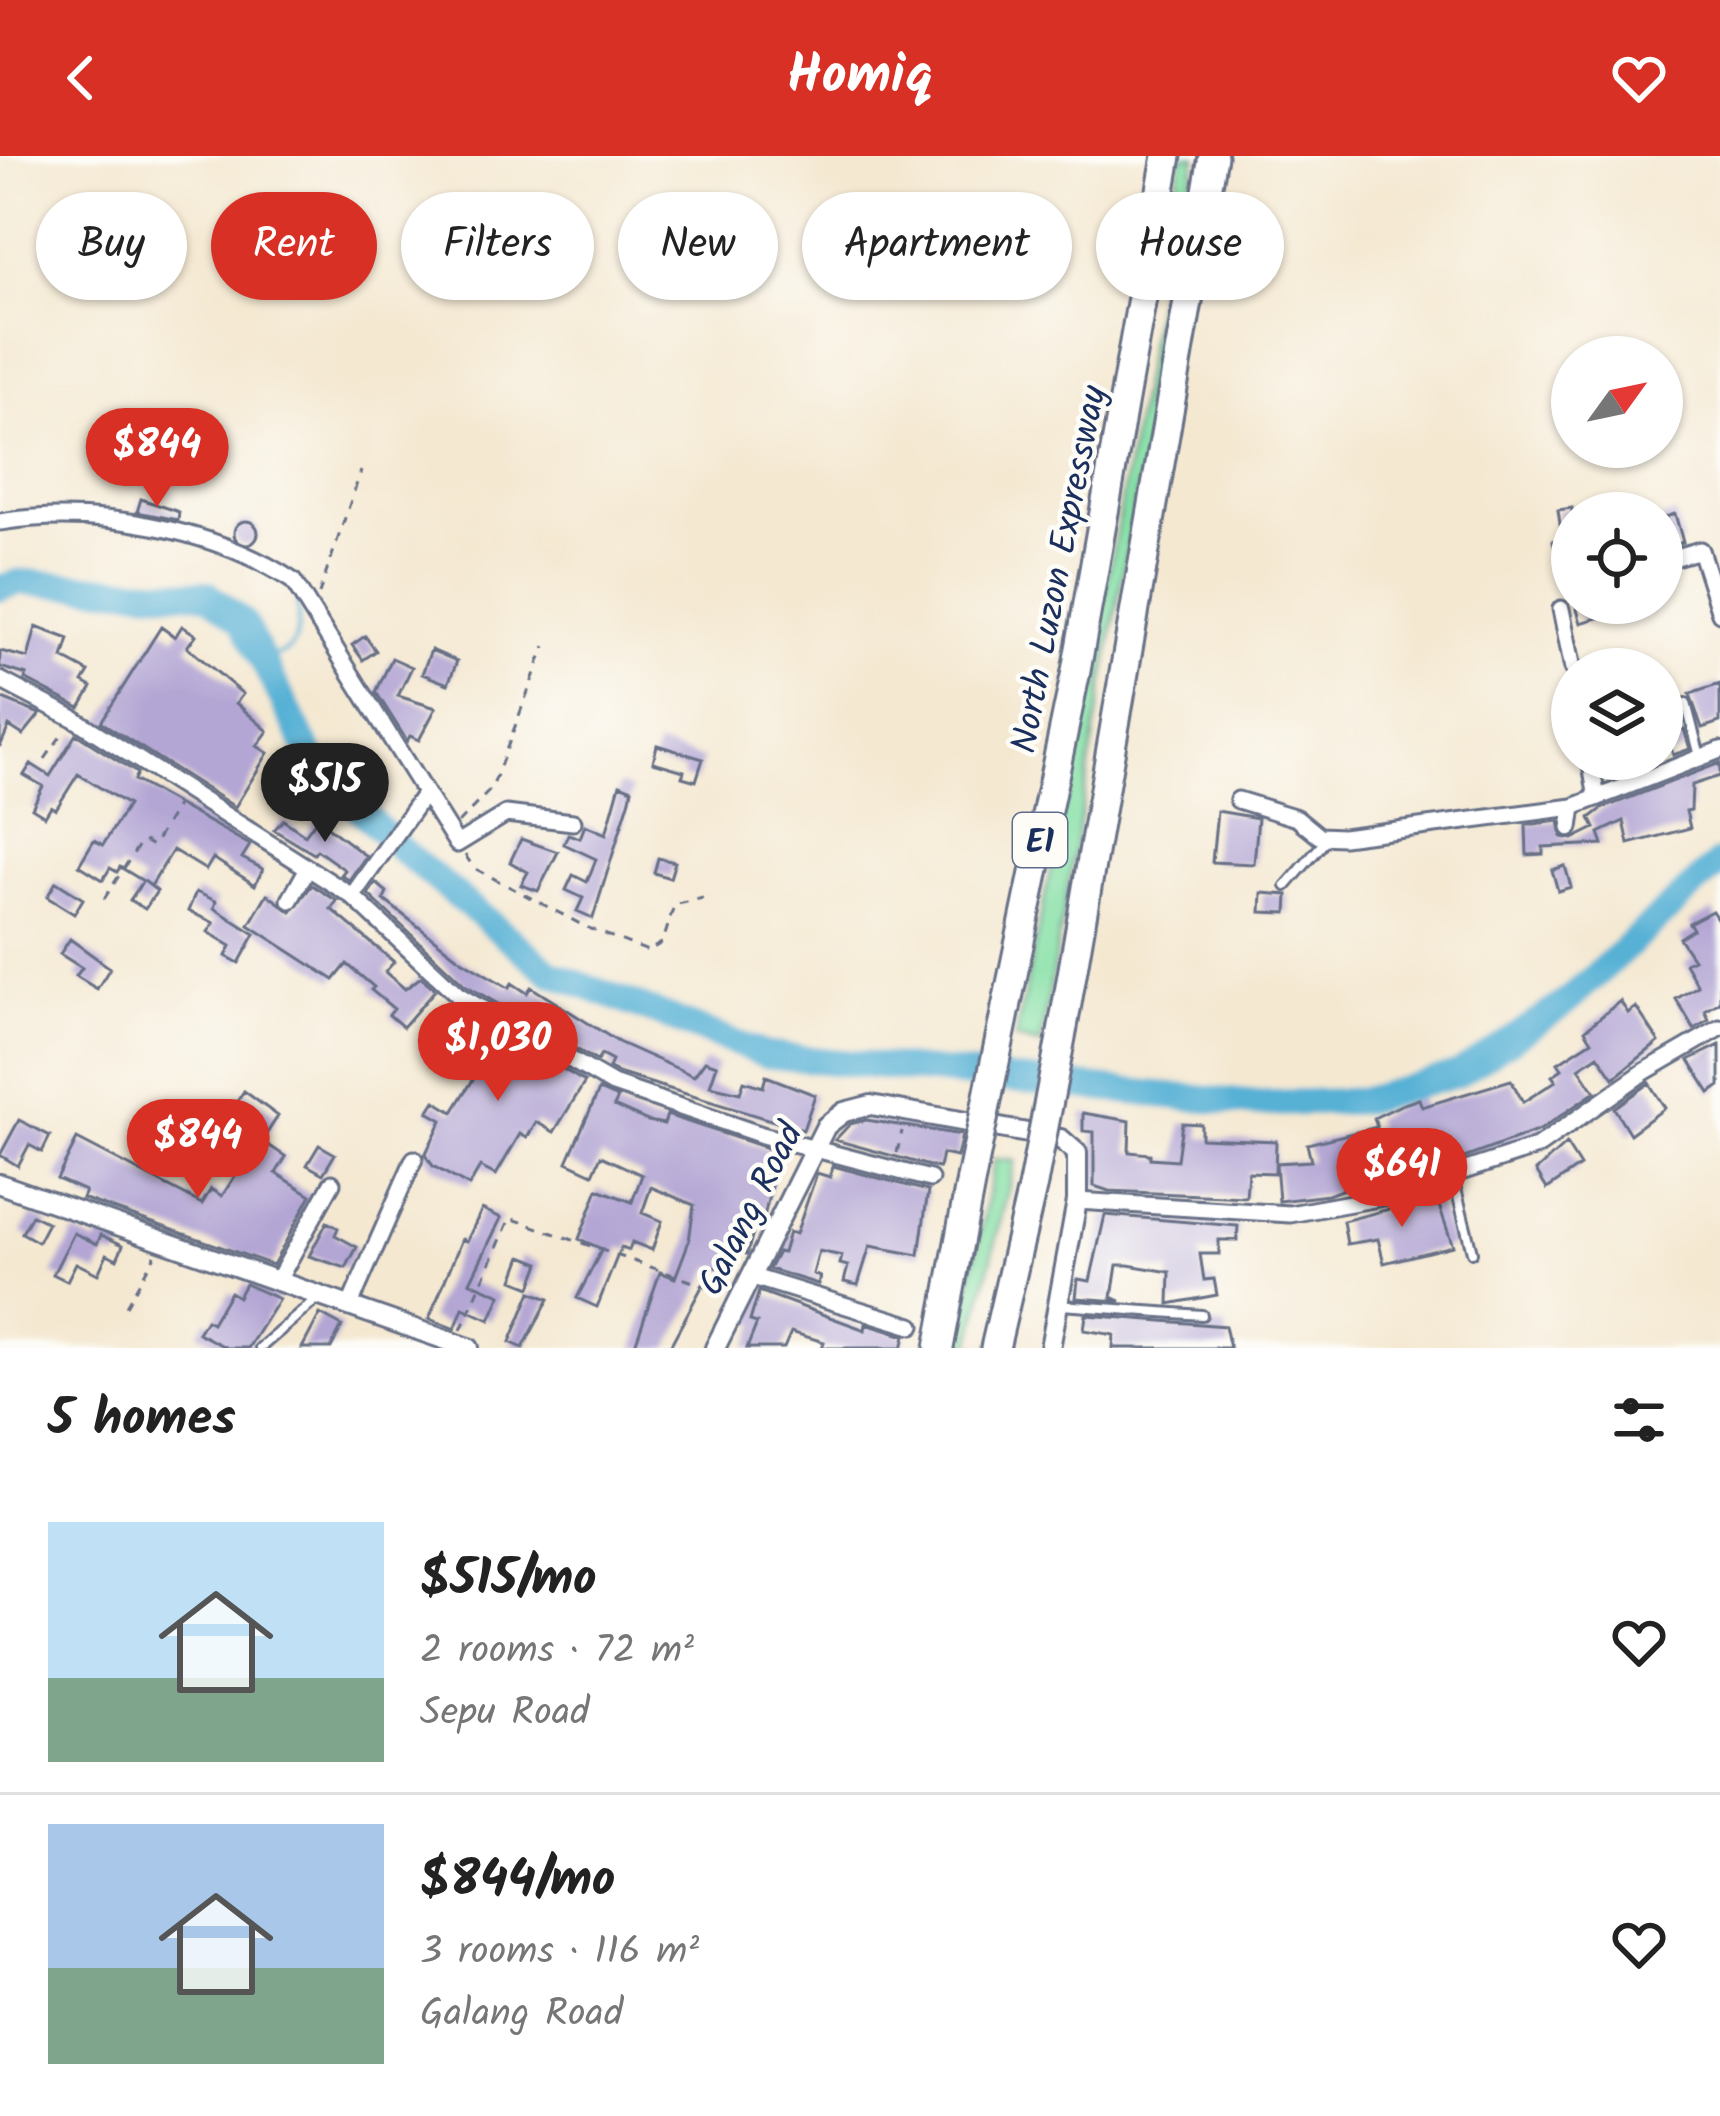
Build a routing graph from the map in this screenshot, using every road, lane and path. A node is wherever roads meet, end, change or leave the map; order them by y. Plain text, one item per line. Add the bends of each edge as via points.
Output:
1 (1167, 156) edge
2 (1213, 156) edge
3 (361, 471) dead end
4 (0, 522) edge
5 (1683, 555) edge
6 (309, 606) junction
7 (1720, 613) edge
8 (545, 646) dead end
9 (0, 680) edge
10 (1683, 704) edge
11 (73, 718) junction
12 (1720, 750) edge
13 (1700, 755) junction
14 (45, 759) dead end
15 (1594, 780) edge
16 (185, 794) junction
17 (422, 798) junction
18 (1597, 798) junction
19 (1238, 800) dead end
20 (1573, 807) junction
21 (573, 822) dead end
22 (1570, 828) dead end
23 (452, 837) junction
24 (1327, 838) junction
25 (308, 868) junction
26 (1286, 886) dead end
27 (352, 896) junction
28 (703, 898) dead end
29 (104, 899) dead end
30 (290, 900) dead end
31 (1720, 1028) edge
32 (530, 1039) junction
33 (511, 1071) dead end
34 (902, 1132) dead end
35 (814, 1149) junction
36 (414, 1159) dead end
37 (893, 1169) junction
38 (1452, 1176) junction
39 (930, 1179) dead end
40 (332, 1183) dead end
41 (0, 1184) edge
42 (1077, 1201) junction
43 (162, 1243) junction
44 (1472, 1252) dead end
45 (753, 1277) junction
46 (277, 1282) junction
47 (318, 1298) junction
48 (741, 1299) junction
49 (1059, 1305) junction
50 (126, 1306) dead end
51 (349, 1306) junction
52 (1202, 1315) dead end
53 (912, 1326) dead end
54 (425, 1340) edge
55 (462, 1345) edge
56 (260, 1348) edge
57 (715, 1348) edge
58 (940, 1348) edge
59 (995, 1348) edge
60 (1050, 1348) edge

1 - 58 highway, North Luzon Expressway / E1, bridge via 1076,671
2 - 59 highway, E1, bridge via 1063,1027
3 - 6 path
4 - 6 street via 172,530 254,555 293,581
5 - 7 street via 1700,550
6 - 17 street
8 - 23 path via 493,788
9 - 11 street
10 - 13 lane
11 - 14 path
11 - 16 street
12 - 13 street
13 - 18 street
15 - 18 street
16 - 25 street
16 - 29 path
17 - 23 street
17 - 27 street
18 - 20 street
19 - 24 street via 1297,818
20 - 22 street
20 - 24 street
21 - 23 street via 506,814
23 - 28 path via 474,868 648,951 662,941 674,905
24 - 26 lane
25 - 27 street
25 - 30 street
27 - 32 street via 458,995
31 - 38 street via 1537,1147
32 - 33 path
32 - 35 street via 613,1084
34 - 37 path
35 - 37 street
35 - 42 street, Galang Road via 826,1126 856,1108 956,1118 1061,1139 1081,1165
35 - 45 street, Galang Road
36 - 51 street
37 - 39 street
38 - 42 street via 1290,1214
38 - 44 lane
40 - 46 street
41 - 43 street
42 - 49 street, Galang Road
43 - 46 street
43 - 50 path
45 - 48 street, Galang Road
45 - 53 street
46 - 47 street
47 - 51 street
47 - 56 lane
48 - 55 path via 510,1218
48 - 57 street, Galang Road
49 - 52 lane
49 - 60 street, Galang Road
51 - 54 street
54 - 55 street

